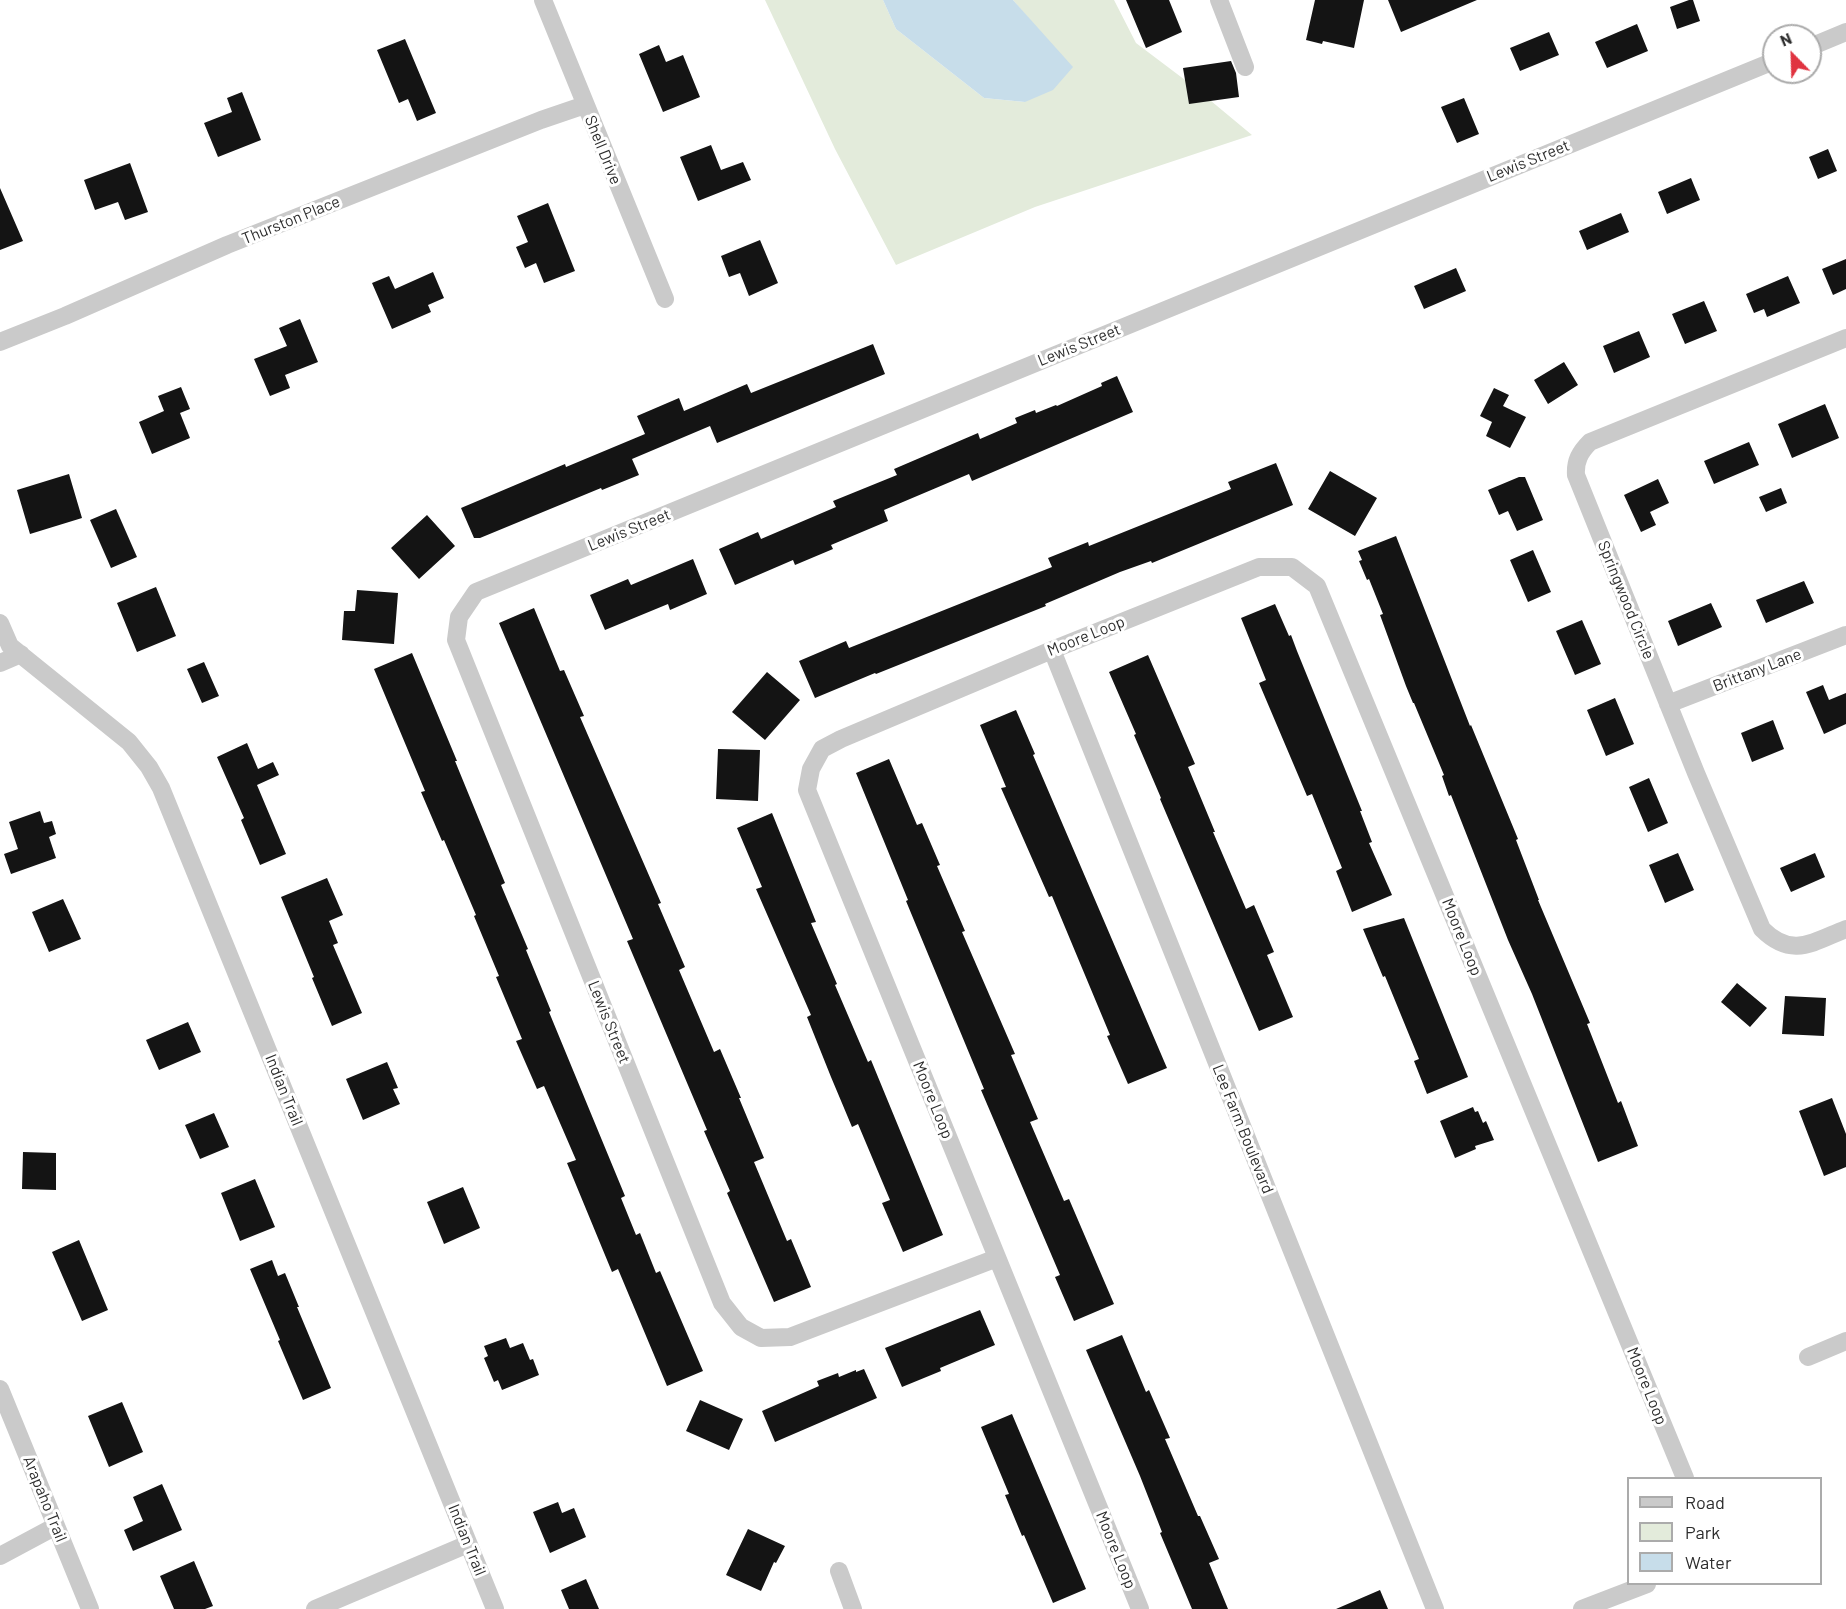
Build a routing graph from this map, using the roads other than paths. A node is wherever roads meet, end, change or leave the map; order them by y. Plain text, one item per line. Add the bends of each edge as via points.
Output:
1 (543, 0) edge
2 (1219, 0) edge
3 (1846, 32) edge
4 (1822, 42) edge
5 (1762, 66) edge
6 (1245, 67) dead end
7 (585, 105) junction
8 (664, 299) dead end
9 (1846, 338) edge
10 (0, 342) edge
11 (0, 623) edge
12 (1846, 634) edge
13 (1052, 650) junction
14 (21, 654) junction
15 (0, 663) edge
16 (1668, 704) junction
17 (1846, 929) edge
18 (997, 1258) junction
19 (1846, 1341) edge
20 (1808, 1357) dead end
21 (0, 1389) edge
22 (1685, 1477) edge
23 (56, 1526) junction
24 (468, 1544) junction
25 (0, 1556) edge
26 (839, 1571) dead end
27 (1644, 1585) edge
28 (90, 1609) edge
29 (315, 1609) edge
30 (495, 1609) edge
31 (854, 1609) edge
32 (1140, 1609) edge
33 (1435, 1609) edge
34 (1582, 1609) edge

1 - 7 street, Shell Drive
2 - 6 street
3 - 4 street
5 - 18 street, Lewis Street via 477,592 459,617 456,640 722,1303 741,1328 761,1338 790,1337
7 - 8 street, Shell Drive
7 - 10 street, Thurston Place via 227,245
9 - 16 street, Springwood Circle via 1590,442 1581,451 1576,475
11 - 14 street, Indian Trail via 10,646
12 - 16 street, Brittany Lane
13 - 18 street, Moore Loop via 822,749 811,769 807,790
13 - 22 street, Moore Loop via 1259,567 1292,567 1317,586
13 - 33 street, Lee Farm Boulevard
14 - 15 street
14 - 24 street, Indian Trail via 129,742 161,788
16 - 17 street, Springwood Circle via 1762,929 1772,939 1803,946
18 - 32 street, Moore Loop
19 - 20 street
21 - 23 street, Arapaho Trail
23 - 25 street
23 - 28 street, Arapaho Trail
24 - 29 street
24 - 30 street, Indian Trail
26 - 31 street
27 - 34 street

